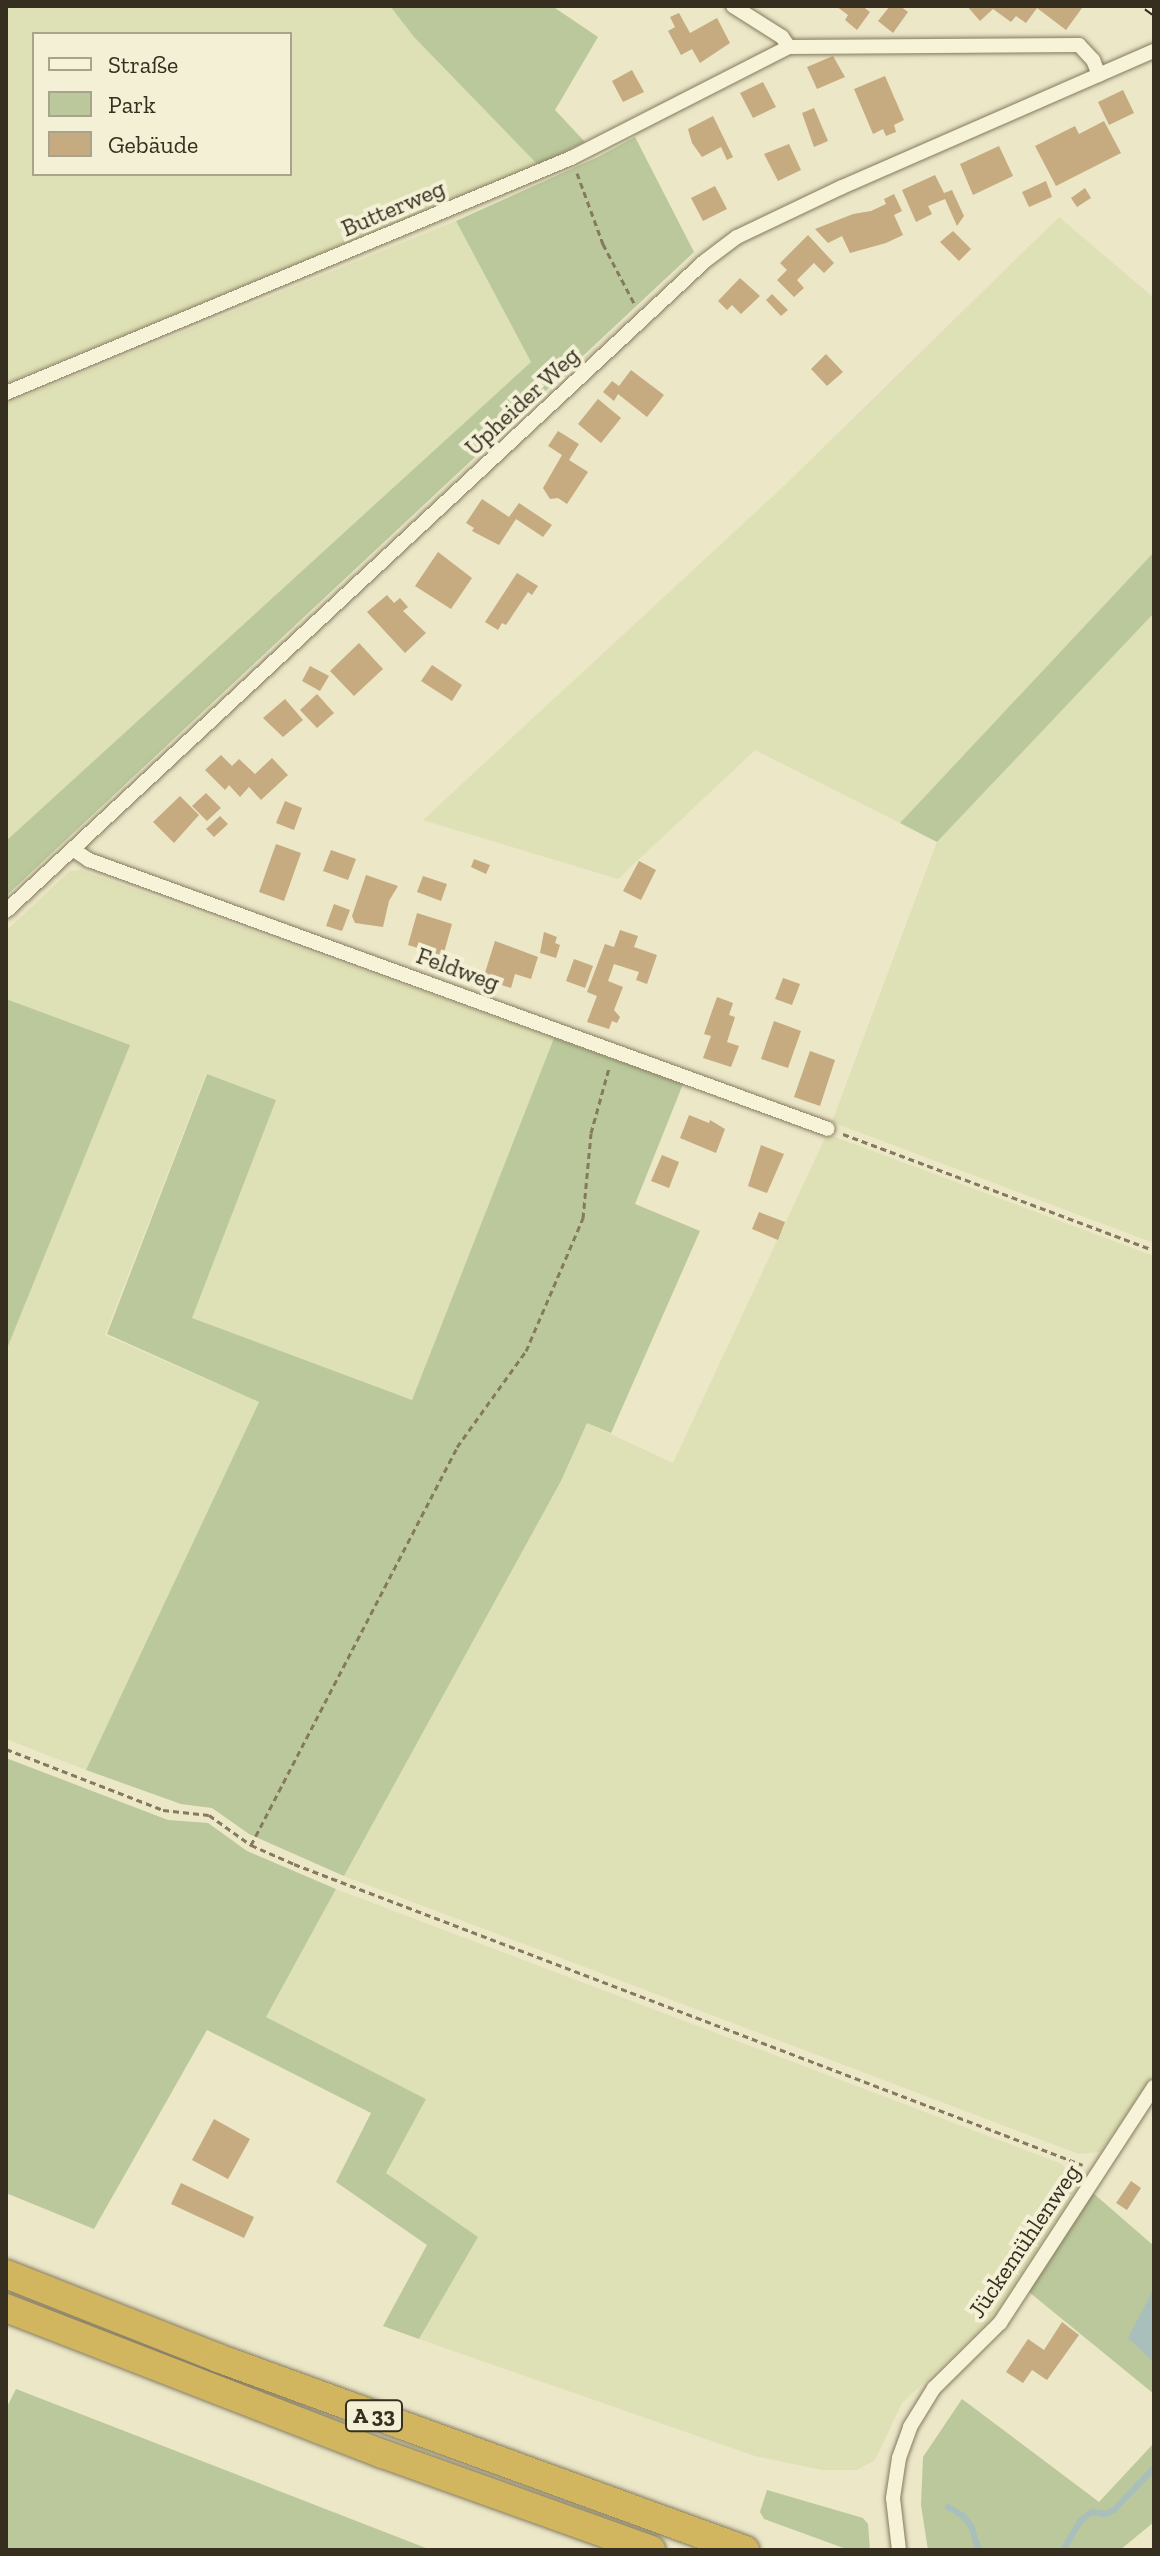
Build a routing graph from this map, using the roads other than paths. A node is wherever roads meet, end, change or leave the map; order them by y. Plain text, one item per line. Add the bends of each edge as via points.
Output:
1 (733, 6) edge
2 (789, 47) junction
3 (1154, 51) edge
4 (1099, 75) junction
5 (6, 393) edge
6 (74, 850) junction
7 (6, 911) edge
8 (828, 1129) road end
9 (1154, 2087) edge
10 (6, 2274) edge
11 (6, 2308) edge
12 (651, 2550) edge
13 (745, 2550) edge
14 (899, 2550) edge

1 - 2 street
2 - 4 street, Butterweg via 1079,45
2 - 5 street, Butterweg via 571,158
3 - 4 street, Upheider Weg
4 - 6 street, Upheider Weg via 737,237 705,261
6 - 7 street, Upheider Weg
6 - 8 street, Feldweg via 89,860
9 - 14 street, Jückemühlenweg via 1000,2323 934,2388 910,2427 893,2498
10 - 13 highway, A 33 via 218,2358
11 - 12 highway, A 33 via 383,2454

